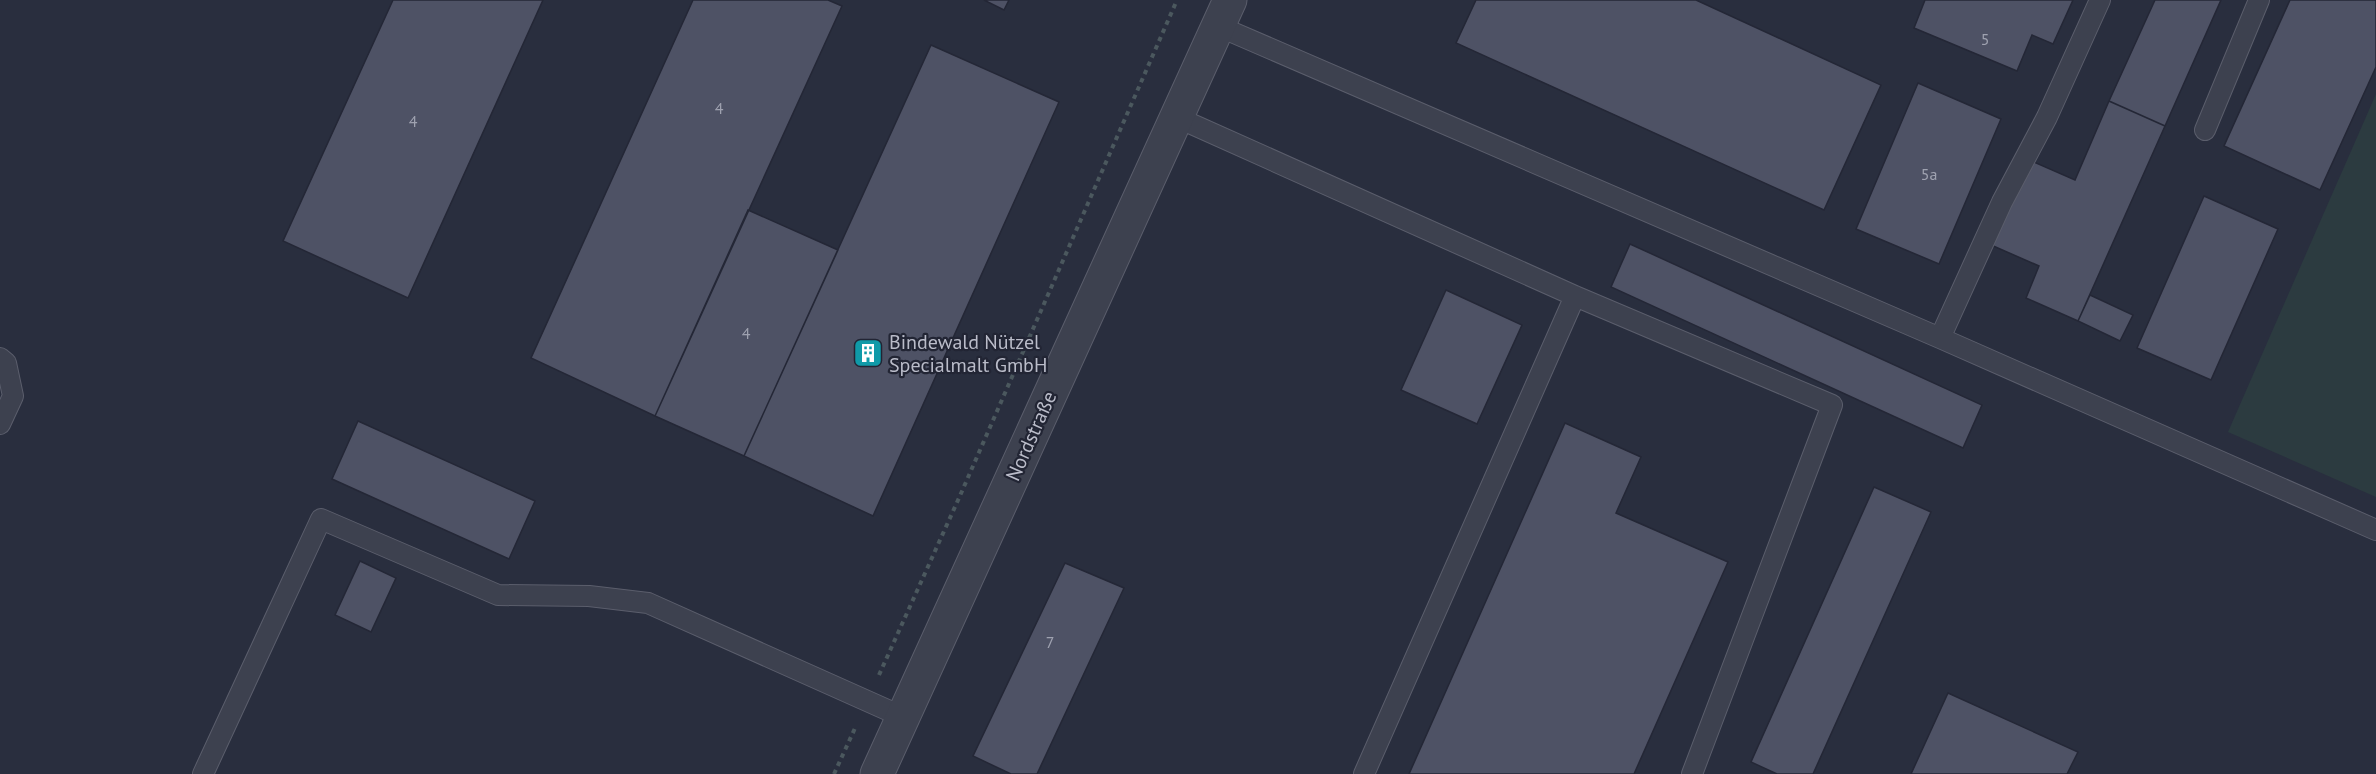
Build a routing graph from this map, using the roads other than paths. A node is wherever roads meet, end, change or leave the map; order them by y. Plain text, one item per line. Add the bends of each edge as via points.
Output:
1 (2100, 0) edge
2 (2259, 0) edge
3 (1224, 13) edge
4 (1176, 117) junction
5 (2205, 129) dead end
6 (1575, 296) junction
7 (1940, 338) junction
8 (0, 358) edge
9 (0, 424) edge
10 (2376, 530) edge
11 (903, 717) junction
12 (203, 774) edge
13 (877, 774) edge
14 (1364, 774) edge
15 (1692, 774) edge

1 - 7 lane
2 - 5 lane
3 - 4 street, Nordstraße
3 - 7 lane
4 - 6 lane
4 - 11 street, Nordstraße
6 - 14 lane
6 - 15 lane via 1832,405
7 - 10 lane
8 - 9 lane via 6,363 13,396
11 - 12 lane via 648,603 589,596 498,595 321,519
11 - 13 street, Nordstraße

